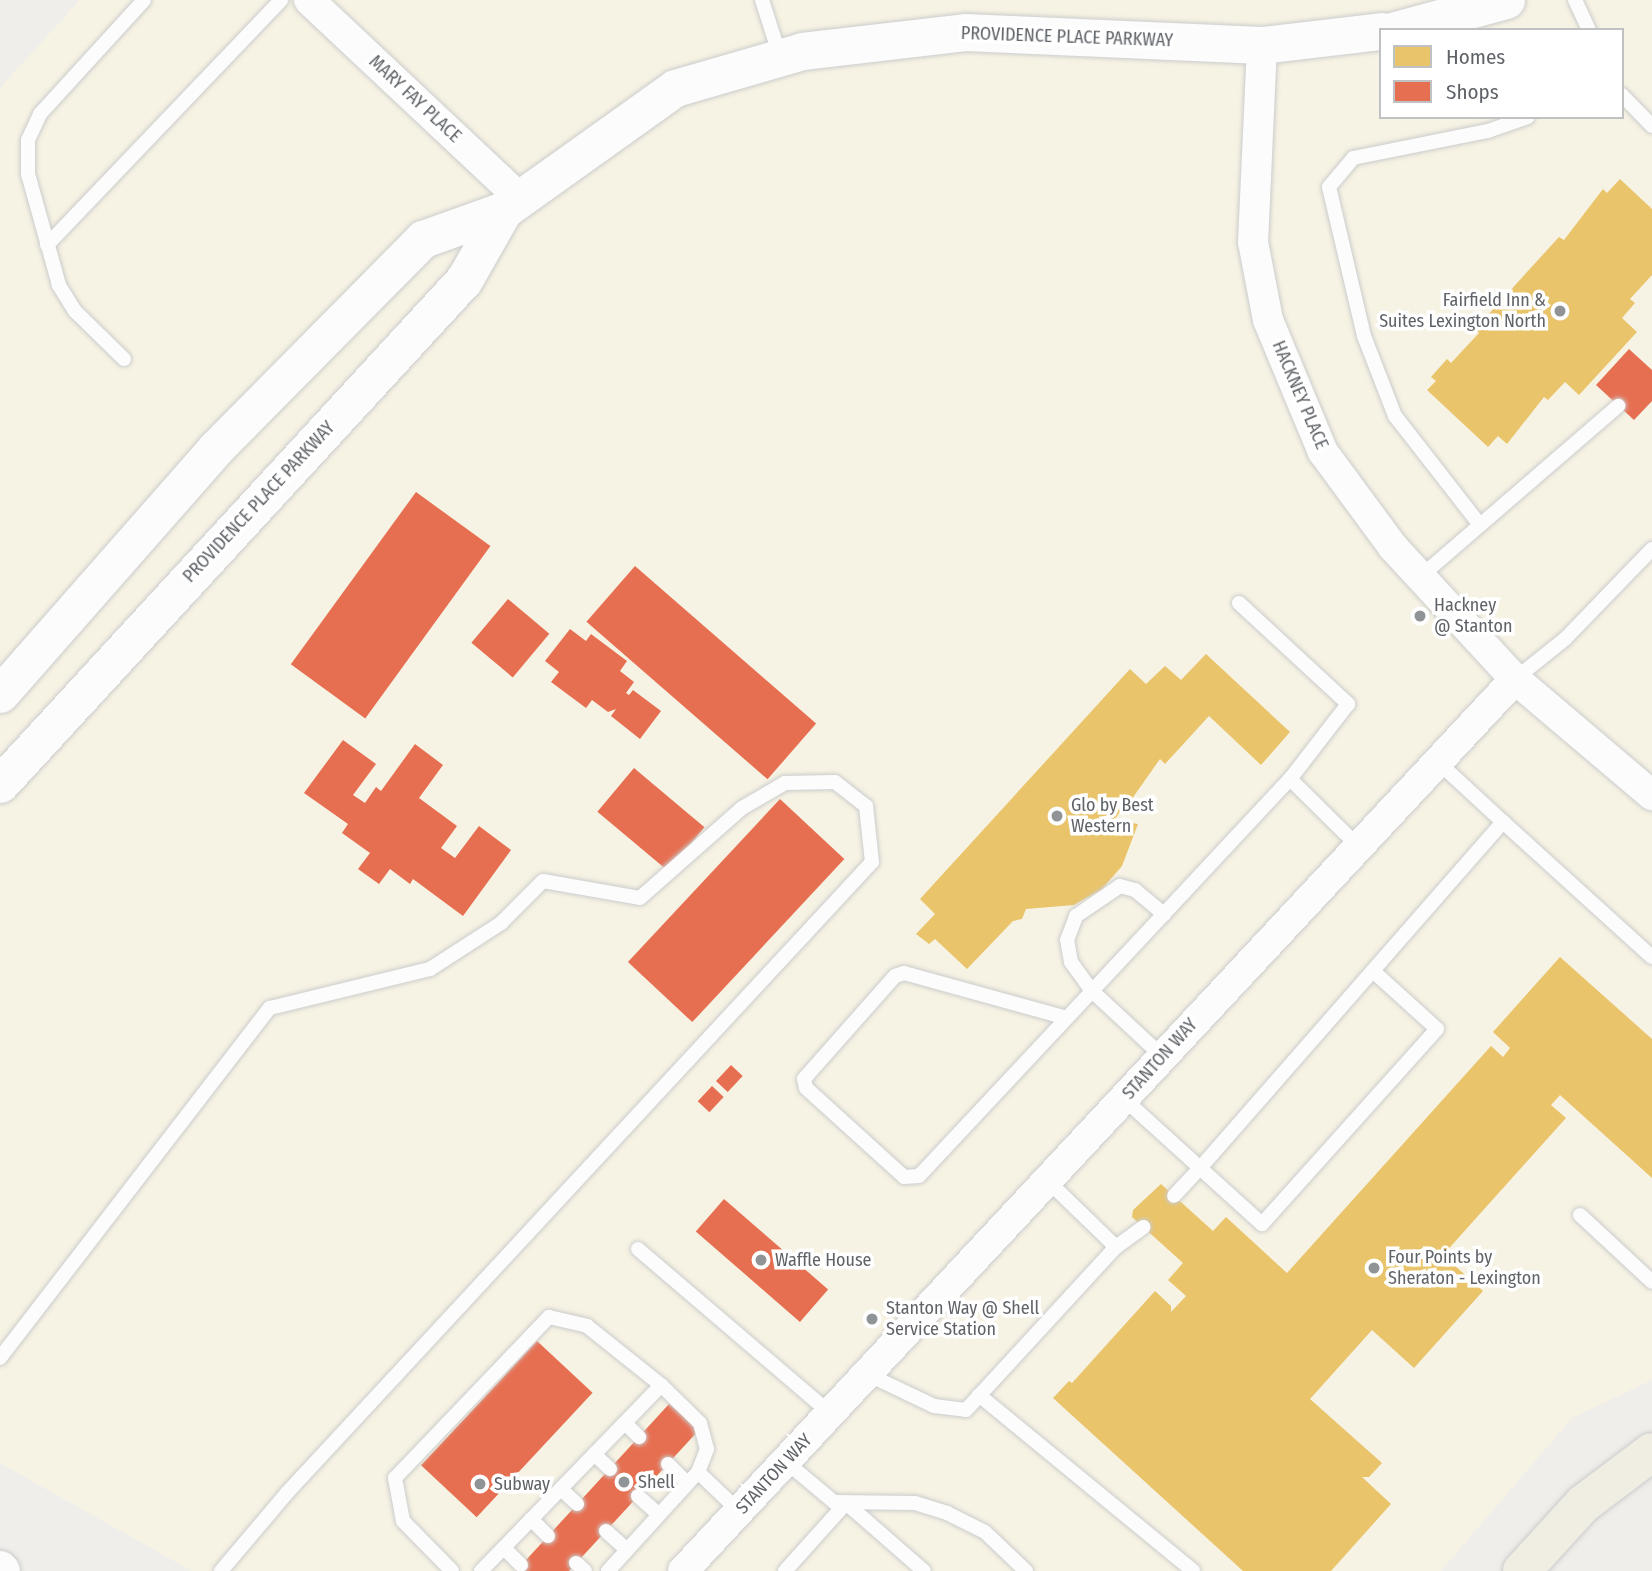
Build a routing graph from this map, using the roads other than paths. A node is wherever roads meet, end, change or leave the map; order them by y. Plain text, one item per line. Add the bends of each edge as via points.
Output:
1 (144, 0) edge
2 (281, 0) edge
3 (309, 0) edge
4 (762, 0) edge
5 (1506, 0) edge
6 (1575, 0) edge
7 (1431, 10) edge
8 (1399, 28) edge
9 (1588, 28) edge
10 (1379, 31) edge
11 (1262, 45) junction
12 (780, 57) junction
13 (1624, 97) edge
14 (1522, 119) edge
15 (1652, 126) edge
16 (512, 204) junction
17 (47, 245) junction
18 (124, 359) dead end
19 (1618, 406) dead end
20 (1480, 525) junction
21 (1652, 549) edge
22 (1420, 577) junction
23 (1239, 603) dead end
24 (1515, 678) junction
25 (0, 694) edge
26 (1437, 761) junction
27 (1290, 779) junction
28 (0, 784) edge
29 (1652, 795) edge
30 (1503, 822) junction
31 (1358, 846) junction
32 (1164, 914) junction
33 (1652, 957) edge
34 (1373, 971) junction
35 (1092, 991) junction
36 (1067, 1018) junction
37 (1162, 1056) junction
38 (1124, 1099) junction
39 (1200, 1168) junction
40 (1048, 1181) junction
41 (1174, 1196) dead end
42 (1580, 1215) dead end
43 (1144, 1227) dead end
44 (1116, 1247) junction
45 (638, 1249) dead end
46 (1652, 1282) edge
47 (0, 1358) edge
48 (867, 1374) junction
49 (661, 1385) junction
50 (979, 1395) junction
51 (830, 1413) junction
52 (625, 1423) junction
53 (639, 1437) dead end
54 (1652, 1452) edge
55 (594, 1454) junction
56 (785, 1461) junction
57 (668, 1464) dead end
58 (610, 1469) dead end
59 (698, 1472) junction
60 (688, 1483) junction
61 (562, 1489) junction
62 (638, 1496) dead end
63 (846, 1503) junction
64 (577, 1504) dead end
65 (738, 1511) junction
66 (659, 1516) junction
67 (531, 1519) junction
68 (606, 1531) dead end
69 (548, 1536) dead end
70 (504, 1548) junction
71 (627, 1549) junction
72 (521, 1565) dead end
73 (221, 1571) edge
74 (452, 1571) edge
75 (481, 1571) edge
76 (608, 1571) edge
77 (683, 1571) edge
78 (785, 1571) edge
79 (924, 1571) edge
80 (1026, 1571) edge
81 (1193, 1571) edge
82 (1522, 1571) edge

1 - 17 lane via 40,114 27,140 29,174
2 - 17 lane
3 - 16 street, MARY FAY PLACE
4 - 12 lane
5 - 7 street
6 - 9 lane
7 - 8 street
10 - 11 street, PROVIDENCE PLACE PARKWAY
11 - 12 street, PROVIDENCE PLACE PARKWAY via 965,32
11 - 22 street, HACKNEY PLACE via 1253,242 1268,320 1323,452
12 - 16 street, PROVIDENCE PLACE PARKWAY via 676,88
13 - 15 lane
14 - 20 lane via 1488,131 1353,158 1329,187 1364,336 1395,416
16 - 25 street, PROVIDENCE PLACE PARKWAY via 423,239 215,449
16 - 28 street, PROVIDENCE PLACE PARKWAY via 464,280
17 - 18 lane via 59,285 75,311
19 - 20 lane
20 - 22 lane
21 - 24 lane via 1565,639
22 - 24 street, HACKNEY PLACE
23 - 27 lane via 1348,704
24 - 26 street, STANTON WAY
24 - 29 street
26 - 30 lane
26 - 31 street, STANTON WAY
27 - 31 lane
27 - 32 lane
30 - 33 lane
30 - 34 lane
31 - 37 street, STANTON WAY
32 - 35 lane
32 - 35 lane via 1135,890 1120,886 1076,916 1067,940 1071,962
34 - 39 lane
34 - 39 lane via 1437,1029 1262,1224
35 - 36 lane
35 - 37 lane
36 - 36 lane via 919,1176 904,1177 806,1088 804,1079 895,976 914,974
37 - 38 street, STANTON WAY
38 - 39 lane
38 - 40 street, STANTON WAY
39 - 41 lane
40 - 44 lane
40 - 48 street, STANTON WAY
42 - 46 lane
43 - 44 lane
44 - 50 lane
45 - 51 lane
47 - 73 lane via 270,1008 430,969 501,923 543,881 640,898 742,808 785,783 835,782 866,806 872,862 286,1494
48 - 50 lane via 934,1406 965,1410
48 - 51 street, STANTON WAY
49 - 52 lane
49 - 59 lane via 700,1423 707,1449
49 - 74 lane via 587,1326 549,1317 395,1478 403,1521
50 - 81 lane
51 - 56 street, STANTON WAY
52 - 53 lane
52 - 55 lane
54 - 82 highway via 1583,1504
55 - 58 lane
55 - 61 lane
56 - 63 lane via 834,1502
56 - 65 street, STANTON WAY
57 - 60 lane
59 - 60 lane
59 - 65 lane
60 - 66 lane
61 - 64 lane
61 - 67 lane
62 - 66 lane
63 - 78 lane
63 - 79 lane
63 - 80 lane via 915,1503 947,1513 985,1532
65 - 77 street, STANTON WAY
66 - 71 lane
67 - 69 lane
67 - 70 lane
68 - 71 lane
70 - 72 lane
70 - 75 lane
71 - 76 lane

